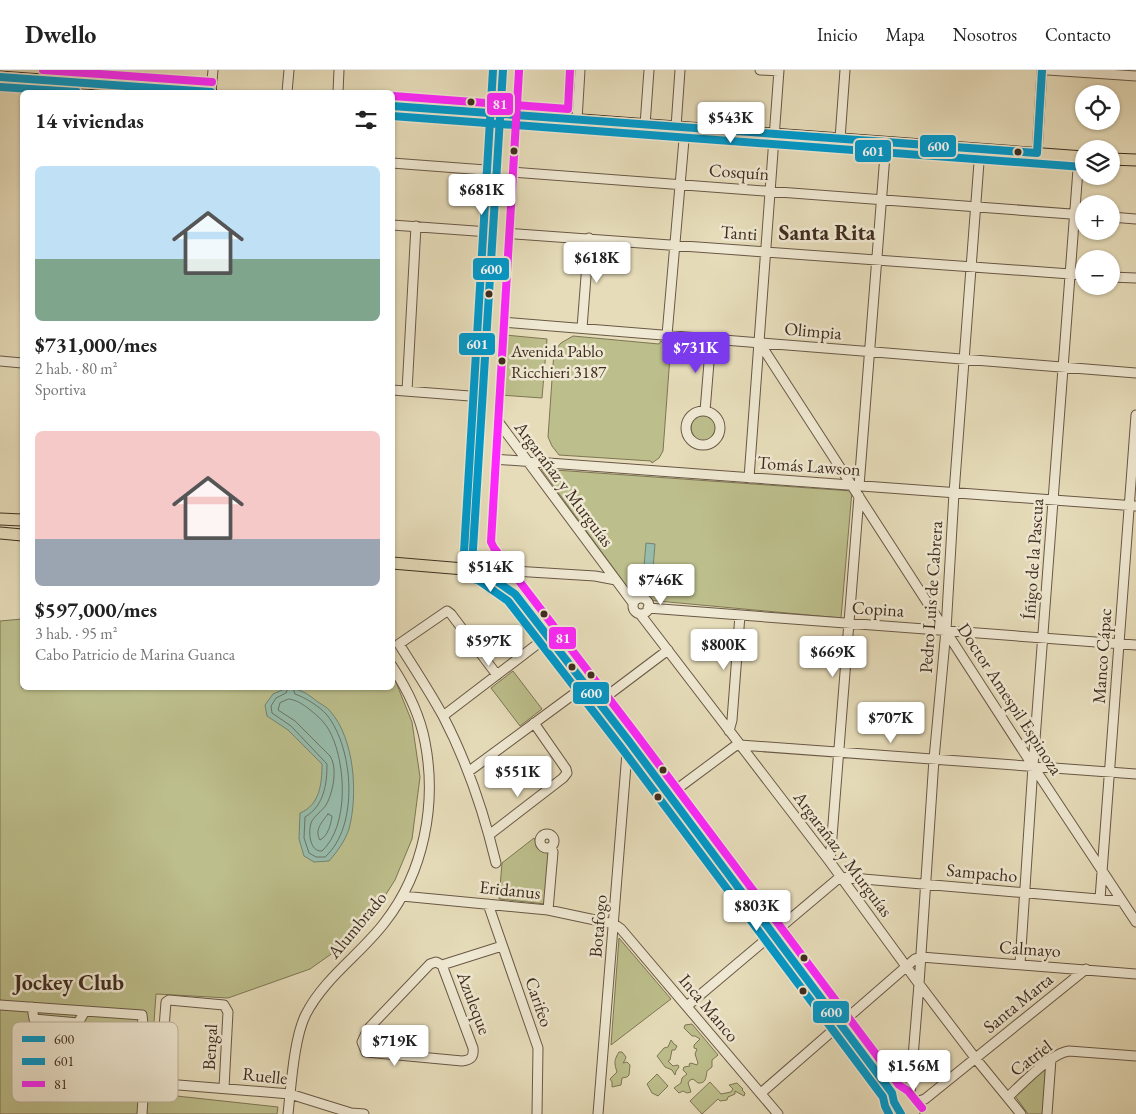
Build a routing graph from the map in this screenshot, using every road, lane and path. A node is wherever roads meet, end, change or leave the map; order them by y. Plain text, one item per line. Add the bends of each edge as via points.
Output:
1 (67, 70) edge
2 (213, 70) edge
3 (289, 70) edge
4 (339, 70) edge
5 (503, 70) edge
6 (509, 70) edge
7 (580, 70) edge
8 (649, 70) edge
9 (680, 70) edge
10 (760, 70) edge
11 (844, 70) edge
12 (1042, 70) edge
13 (1048, 70) edge
14 (779, 71) edge
15 (1136, 76) edge
16 (0, 77) edge
17 (66, 82) junction
18 (85, 88) edge
19 (142, 90) edge
20 (211, 90) edge
21 (287, 90) edge
22 (338, 90) edge
23 (395, 106) edge
24 (503, 114) junction
25 (577, 120) junction
26 (646, 125) junction
27 (680, 127) junction
28 (774, 134) junction
29 (840, 139) junction
30 (886, 142) junction
31 (980, 149) junction
32 (1037, 153) junction
33 (1075, 156) edge
34 (1120, 159) edge
35 (1136, 160) edge
36 (395, 164) edge
37 (500, 170) junction
38 (679, 184) junction
39 (770, 191) junction
40 (881, 200) junction
41 (976, 206) junction
42 (1075, 214) edge
43 (1120, 218) edge
44 (1136, 219) edge
45 (395, 225) edge
46 (416, 226) junction
47 (496, 232) junction
48 (589, 238) junction
49 (1075, 240) edge
50 (674, 245) junction
51 (766, 252) junction
52 (877, 260) junction
53 (971, 268) junction
54 (1069, 274) junction
55 (1075, 274) edge
56 (1120, 277) edge
57 (1136, 278) edge
58 (491, 321) junction
59 (582, 328) junction
60 (666, 335) junction
61 (711, 338) junction
62 (759, 342) junction
63 (870, 352) junction
64 (964, 359) junction
65 (0, 361) edge
66 (20, 363) edge
67 (1064, 367) junction
68 (1136, 373) edge
69 (395, 390) edge
70 (407, 391) junction
71 (485, 403) junction
72 (705, 411) dead end
73 (1136, 415) edge
74 (482, 459) junction
75 (529, 462) junction
76 (749, 478) junction
77 (855, 485) junction
78 (954, 493) junction
79 (859, 496) junction
80 (1054, 500) junction
81 (1133, 506) edge
82 (0, 518) edge
83 (20, 520) edge
84 (0, 533) edge
85 (20, 535) edge
86 (395, 559) edge
87 (480, 562) junction
88 (395, 563) edge
89 (607, 569) junction
90 (502, 573) junction
91 (595, 576) junction
92 (616, 580) junction
93 (516, 594) junction
94 (633, 603) junction
95 (648, 608) junction
96 (640, 614) junction
97 (740, 615) junction
98 (849, 624) junction
99 (946, 630) junction
100 (548, 636) junction
101 (1044, 638) junction
102 (1119, 644) junction
103 (1136, 646) edge
104 (668, 650) junction
105 (395, 670) edge
106 (498, 675) junction
107 (586, 685) junction
108 (599, 702) junction
109 (443, 716) junction
110 (534, 723) junction
111 (729, 731) junction
112 (628, 740) junction
113 (740, 745) junction
114 (840, 752) junction
115 (934, 759) junction
116 (1033, 766) junction
117 (468, 772) junction
118 (1109, 772) junction
119 (1136, 774) edge
120 (669, 795) junction
121 (489, 835) junction
122 (551, 847) dead end
123 (830, 862) junction
124 (496, 864) dead end
125 (1102, 870) junction
126 (840, 877) junction
127 (926, 884) junction
128 (1025, 893) junction
129 (402, 896) junction
130 (1100, 899) junction
131 (1122, 901) junction
132 (488, 904) junction
133 (548, 910) junction
134 (1136, 922) edge
135 (614, 924) junction
136 (773, 934) junction
137 (502, 946) junction
138 (921, 957) junction
139 (1020, 964) junction
140 (442, 965) junction
141 (907, 966) junction
142 (1086, 969) junction
143 (1136, 974) edge
144 (919, 984) junction
145 (0, 1004) edge
146 (687, 1006) junction
147 (143, 1022) edge
148 (164, 1022) edge
149 (840, 1023) junction
150 (1136, 1056) edge
151 (976, 1059) junction
152 (1052, 1059) junction
153 (178, 1084) edge
154 (224, 1088) junction
155 (290, 1094) junction
156 (761, 1094) junction
157 (1008, 1096) junction
158 (906, 1112) edge
159 (288, 1114) edge
160 (364, 1114) edge
161 (537, 1114) edge
162 (598, 1114) edge
163 (778, 1114) edge
164 (1021, 1114) edge
165 (1047, 1114) edge

1 - 17 street
2 - 20 street
3 - 21 street
4 - 22 street
5 - 24 main road
6 - 24 main road
7 - 25 street
8 - 26 street
9 - 27 street
10 - 14 street
11 - 29 street
12 - 32 street
13 - 15 street
14 - 28 street
16 - 17 main road
17 - 18 main road
18 - 19 main road
23 - 24 main road
24 - 25 main road
24 - 37 main road
25 - 26 main road
26 - 27 main road
27 - 28 main road
27 - 38 street
28 - 29 main road
28 - 39 street
29 - 30 main road
30 - 31 main road
30 - 40 street
31 - 32 main road
31 - 41 street, Pedro Luis de Cabrera
32 - 33 main road
34 - 35 main road
36 - 37 street, Cosquín
37 - 38 street, Cosquín
37 - 47 main road
38 - 39 street, Cosquín
38 - 50 street
39 - 40 street, Cosquín
39 - 51 street
40 - 41 street, Cosquín
40 - 52 street
41 - 42 street, Cosquín
41 - 53 street, Pedro Luis de Cabrera
43 - 44 street
45 - 46 street, Tanti
46 - 47 street, Tanti
46 - 70 street
47 - 48 street, Tanti
47 - 58 main road
48 - 50 street, Tanti
48 - 59 street
49 - 54 street, Íñigo de la Pascua
50 - 51 street, Tanti
50 - 60 street
51 - 52 street, Tanti
51 - 62 street
52 - 53 street, Tanti
52 - 63 street
53 - 54 street, Tanti
53 - 64 street, Pedro Luis de Cabrera
54 - 55 street, Tanti
54 - 67 street, Íñigo de la Pascua
56 - 57 street
58 - 59 street, Olimpia
58 - 71 main road
59 - 60 street, Olimpia
60 - 61 street, Olimpia
61 - 62 street, Olimpia
61 - 72 street
62 - 63 street, Olimpia
62 - 76 street
62 - 77 street, Doctor Amespil Espinoza
63 - 64 street, Olimpia
63 - 77 street
64 - 67 street, Olimpia
64 - 78 street, Pedro Luis de Cabrera
65 - 66 street
67 - 68 street, Olimpia
67 - 80 street, Íñigo de la Pascua
69 - 70 street
70 - 71 street
71 - 74 main road
71 - 75 street, Argarañaz y Murguías
73 - 81 street, Manco Cápac
74 - 75 street, Tomás Lawson
74 - 87 main road
75 - 76 street, Tomás Lawson
75 - 89 street, Argarañaz y Murguías
76 - 77 street, Tomás Lawson
77 - 78 street, Tomás Lawson
77 - 79 street, Doctor Amespil Espinoza
78 - 80 street, Tomás Lawson
78 - 99 street, Pedro Luis de Cabrera
79 - 98 street
79 - 99 street, Doctor Amespil Espinoza
80 - 81 street, Tomás Lawson
80 - 101 street, Íñigo de la Pascua
81 - 102 street, Manco Cápac
82 - 83 main road
84 - 85 main road
86 - 87 main road via 462,564
87 - 88 main road
87 - 90 main road
87 - 93 main road
89 - 91 street
89 - 92 street, Argarañaz y Murguías
90 - 91 street
90 - 93 main road
91 - 92 street
92 - 94 street, Argarañaz y Murguías
93 - 100 main road
94 - 95 street via 643,598
94 - 96 street via 634,610
95 - 96 street
95 - 97 street, Copina
96 - 104 street, Argarañaz y Murguías
97 - 98 street, Copina
97 - 111 street
98 - 99 street, Copina
98 - 114 street
99 - 101 street, Copina
99 - 115 street, Pedro Luis de Cabrera
99 - 116 street, Doctor Amespil Espinoza
100 - 106 street
100 - 107 main road
101 - 102 street, Copina
101 - 116 street, Íñigo de la Pascua
102 - 103 street, Copina
102 - 118 street, Manco Cápac
104 - 108 street
104 - 111 street, Argarañaz y Murguías
105 - 129 street, Alumbrado via 419,719 425,741 430,792 427,826
106 - 109 street
106 - 109 street via 447,611 400,644
107 - 108 main road
107 - 110 street
108 - 112 main road
109 - 117 street
110 - 117 street
110 - 121 street via 567,773
111 - 113 street, Argarañaz y Murguías
112 - 120 main road
112 - 135 street, Botafogo
113 - 114 street
113 - 120 street
113 - 123 street, Argarañaz y Murguías
114 - 115 street
114 - 123 street
115 - 116 street
115 - 127 street, Pedro Luis de Cabrera
116 - 118 street
116 - 125 street, Doctor Amespil Espinoza
116 - 128 street, Íñigo de la Pascua
117 - 121 street
118 - 119 street
118 - 125 street, Manco Cápac
120 - 136 main road
121 - 124 street
122 - 133 street via 554,852
123 - 126 street, Argarañaz y Murguías
125 - 130 street, Manco Cápac
125 - 131 street, Doctor Amespil Espinoza
126 - 127 street, Sampacho
126 - 136 street
126 - 141 street, Argarañaz y Murguías
127 - 128 street, Sampacho
127 - 138 street, Pedro Luis de Cabrera
128 - 130 street, Sampacho
128 - 139 street, Íñigo de la Pascua
129 - 132 street, Eridanus
129 - 155 street, Alumbrado via 380,929 321,990 306,1015 298,1040
130 - 131 street, Sampacho
131 - 134 street, Doctor Amespil Espinoza
132 - 133 street, Eridanus
132 - 137 street, Carifeo
133 - 135 street, Eridanus
135 - 146 street, Inca Manco
135 - 162 street, Botafogo
136 - 146 street
136 - 149 main road
137 - 140 street, Azuleque
137 - 161 street, Carifeo via 538,1048
138 - 139 street, Calmayo
138 - 141 street
138 - 144 street, Pedro Luis de Cabrera
139 - 142 street, Calmayo
140 - 140 street, Azuleque via 430,964 368,1029 362,1042 366,1052 462,1061 472,1058 473,1048
141 - 144 street, Argarañaz y Murguías
141 - 149 street
142 - 143 street, Calmayo
142 - 151 street, Santa Marta
144 - 151 street, Argarañaz y Murguías
144 - 158 street, Pedro Luis de Cabrera
145 - 147 street via 142,1015
146 - 156 street, Inca Manco
148 - 154 street, Bengal via 166,1002 169,1000 224,1005 227,1008
149 - 156 street
149 - 158 main road via 892,1093 901,1098
150 - 152 street, Catriel via 1069,1051
151 - 157 street, Argarañaz y Murguías
151 - 158 street, Santa Marta via 925,1099 921,1106
152 - 157 street, Catriel
152 - 165 street
153 - 154 street, Ruelle
154 - 155 street, Ruelle
155 - 159 street, Alumbrado
155 - 160 street, Ruelle
156 - 163 street, Inca Manco
157 - 164 street, Argarañaz y Murguías

